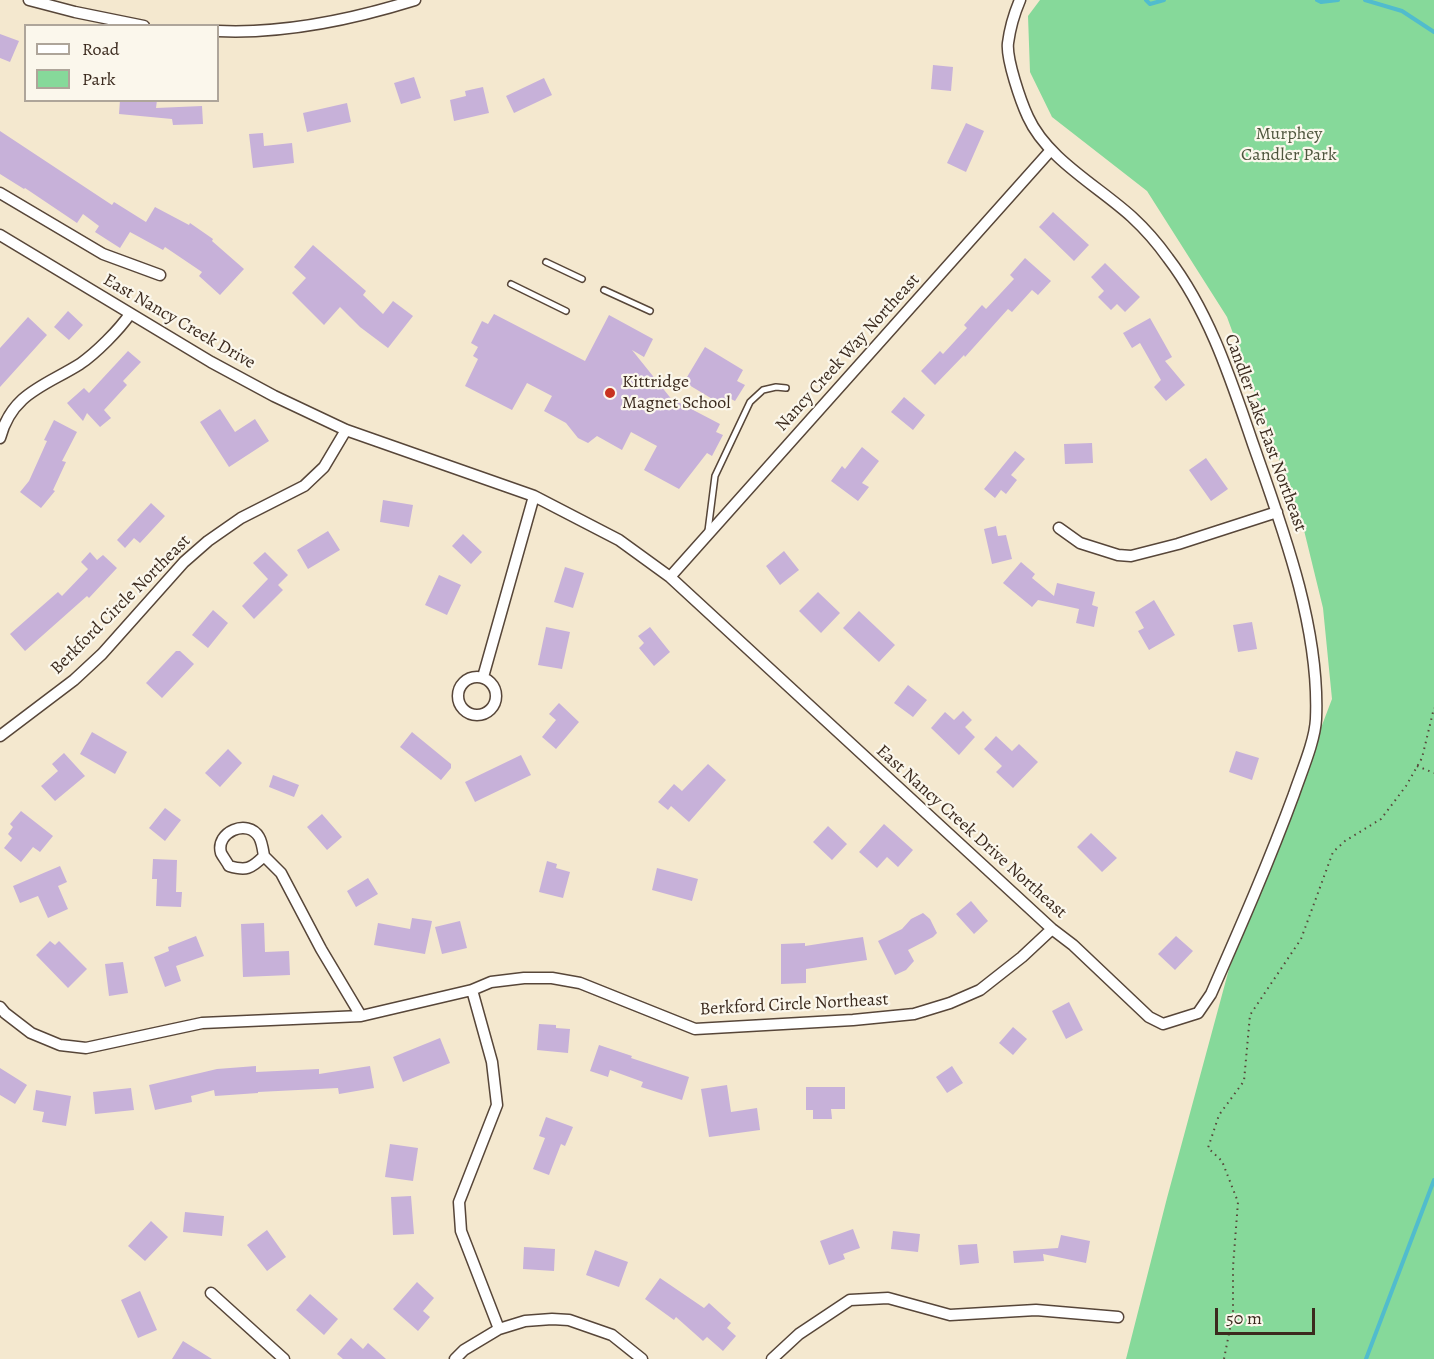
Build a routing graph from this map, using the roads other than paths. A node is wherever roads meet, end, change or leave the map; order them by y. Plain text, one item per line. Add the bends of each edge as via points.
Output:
1 (29, 0) edge
2 (415, 0) edge
3 (1020, 0) edge
4 (134, 24) edge
5 (219, 31) edge
6 (1051, 150) junction
7 (0, 193) edge
8 (0, 235) edge
9 (546, 262) dead end
10 (160, 275) dead end
11 (582, 279) dead end
12 (511, 284) dead end
13 (604, 290) dead end
14 (566, 311) dead end
15 (650, 311) dead end
16 (130, 314) junction
17 (786, 387) dead end
18 (346, 430) junction
19 (0, 438) edge
20 (534, 496) junction
21 (1277, 512) junction
22 (1059, 528) dead end
23 (707, 536) junction
24 (670, 577) junction
25 (483, 677) dead end
26 (0, 736) edge
27 (264, 856) junction
28 (1052, 929) junction
29 (1236, 936) joint
30 (472, 990) junction
31 (0, 1007) edge
32 (360, 1016) junction
33 (211, 1293) dead end
34 (1118, 1317) dead end
35 (500, 1329) junction
36 (284, 1359) edge
37 (455, 1359) edge
38 (642, 1359) edge
39 (772, 1359) edge

1 - 4 street
2 - 5 street via 339,20
3 - 6 street, Candler Lake East Northeast via 1007,46 1028,118
6 - 21 street, Candler Lake East Northeast via 1133,218 1169,259 1194,297 1222,354
6 - 23 street, Nancy Creek Way Northeast
7 - 10 street via 103,254
8 - 16 street, East Nancy Creek Drive
9 - 11 lane
12 - 14 lane
13 - 15 lane
16 - 18 street, East Nancy Creek Drive via 211,362
16 - 19 street via 81,363 33,390 17,405 4,421
17 - 23 lane via 763,390 750,402 715,476
18 - 20 street
18 - 26 street, Berkford Circle Northeast via 324,467 304,486 241,518 208,541 88,667
20 - 24 street via 619,540
20 - 25 street
21 - 22 street via 1131,556 1080,543
21 - 29 street, Candler Lake East Northeast via 1297,579 1314,663 1316,722 1274,849
23 - 24 street, Nancy Creek Way Northeast
24 - 28 street, East Nancy Creek Drive Northeast
27 - 27 street via 261,838 245,827 232,830 222,840 221,852 229,866 242,870 254,866
27 - 32 street via 281,873
28 - 29 street, East Nancy Creek Drive Northeast via 1149,1017 1163,1024 1198,1012 1211,994
28 - 30 street, Berkford Circle Northeast via 980,990 914,1014 695,1029 580,983 552,978 491,982
30 - 32 street, Berkford Circle Northeast
30 - 35 street via 492,1062 497,1105 459,1202 461,1231
31 - 32 street, Berkford Circle Northeast via 31,1033 60,1045 86,1048 202,1023
33 - 36 street
34 - 39 street via 1036,1310 950,1315 888,1298 850,1299 799,1334
35 - 37 street
35 - 38 street via 525,1321 569,1320 612,1335

